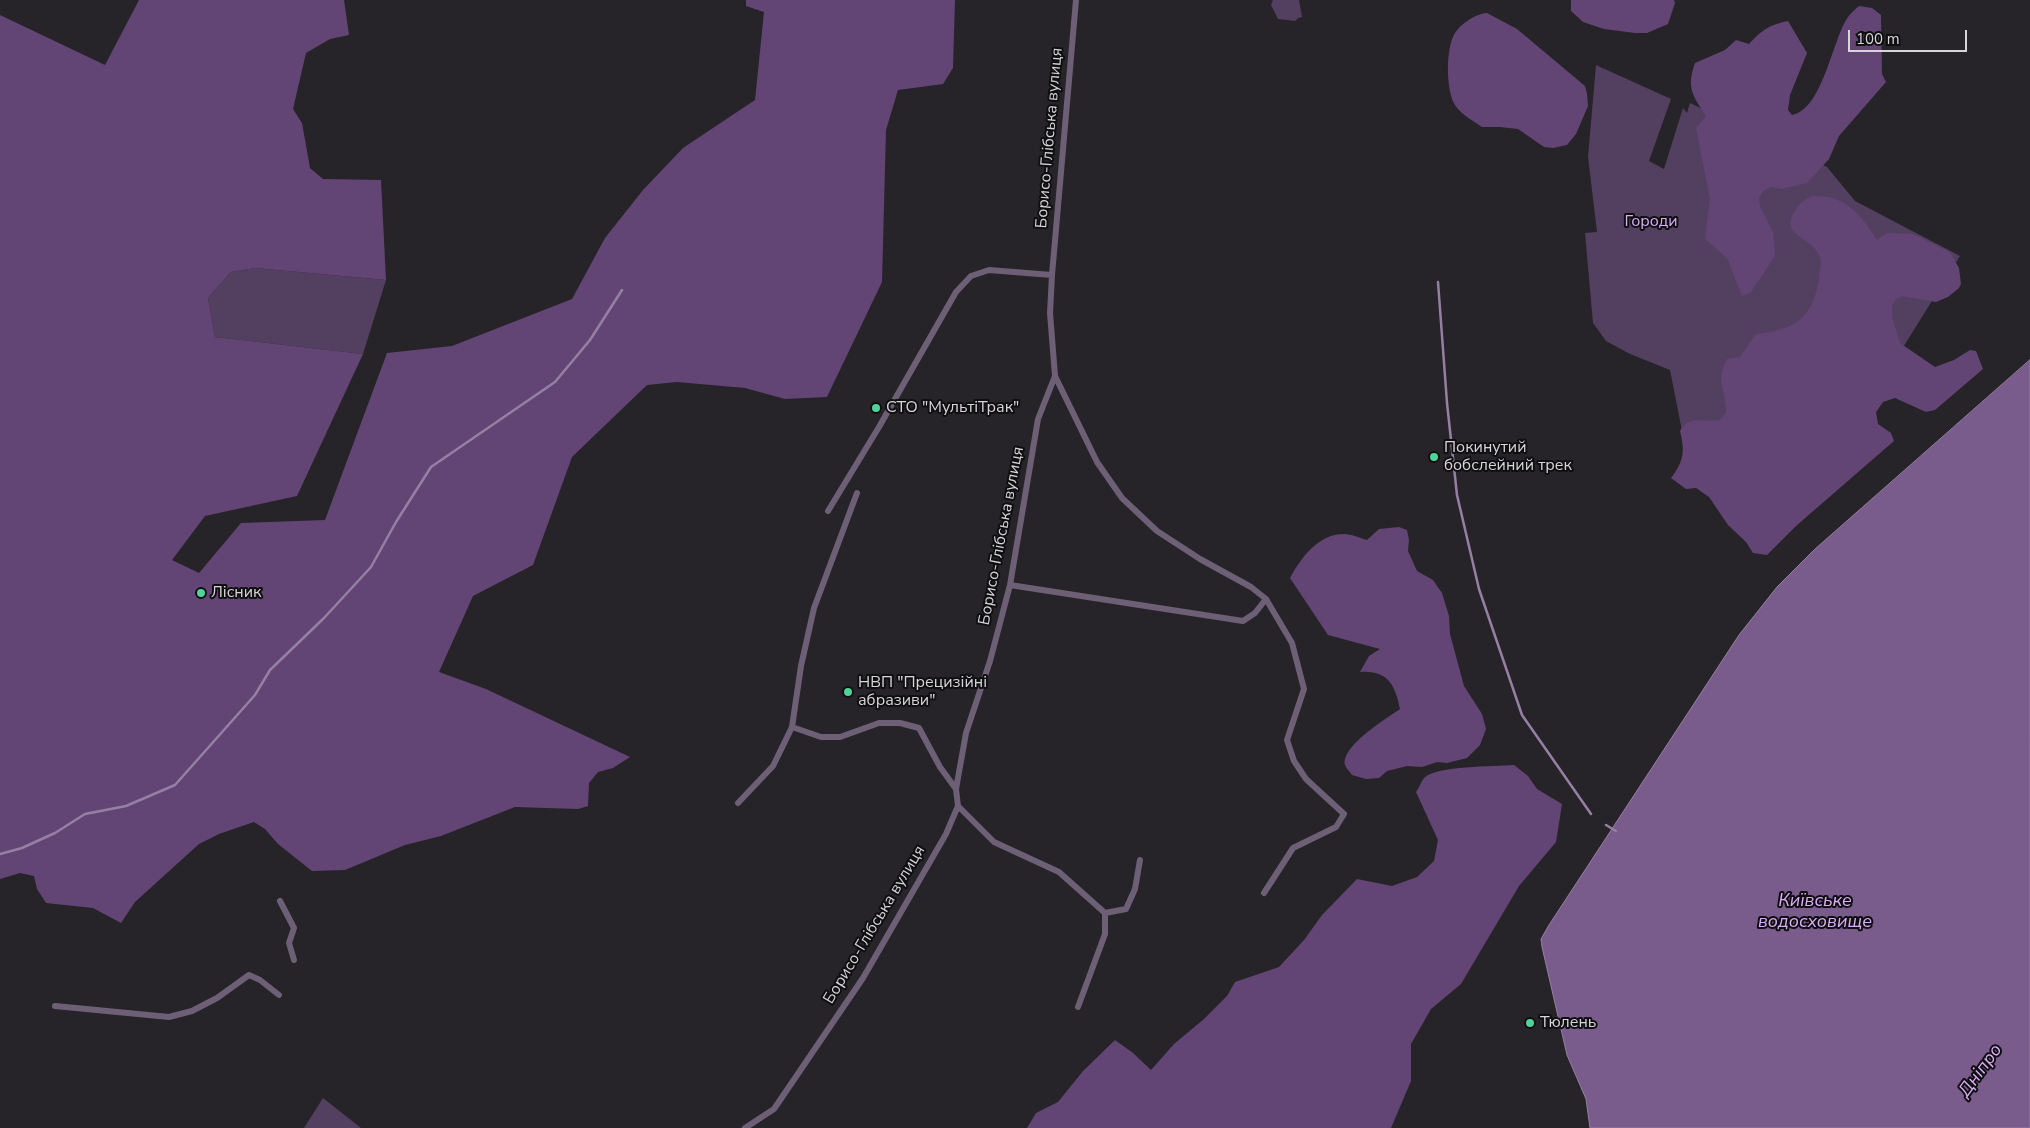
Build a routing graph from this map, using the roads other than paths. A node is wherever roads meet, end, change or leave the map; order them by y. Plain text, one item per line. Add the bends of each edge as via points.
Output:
1 (1076, 0) edge
2 (1052, 275) junction
3 (1055, 376) junction
4 (858, 493) dead end
5 (828, 511) dead end
6 (1010, 585) junction
7 (1266, 599) junction
8 (792, 727) junction
9 (956, 789) junction
10 (738, 803) dead end
11 (958, 806) junction
12 (1140, 860) dead end
13 (1264, 893) dead end
14 (280, 901) dead end
15 (1105, 912) junction
16 (294, 960) dead end
17 (279, 995) dead end
18 (55, 1006) dead end
19 (1078, 1007) dead end
20 (745, 1128) edge

1 - 2 street, Борисо-Глібська вулиця
2 - 3 street, Борисо-Глібська вулиця via 1050,313
2 - 5 street via 989,270 971,276 956,292
3 - 6 street, Борисо-Глібська вулиця via 1038,419
3 - 7 street via 1097,462 1122,498 1157,531
4 - 8 street via 814,608
6 - 7 street via 1243,621 1255,613
6 - 9 street, Борисо-Глібська вулиця via 966,733
7 - 13 street via 1292,643 1304,689 1287,740 1294,761 1306,780 1344,814 1336,827 1293,848
8 - 9 street via 821,737 840,737 879,723 900,723 919,728
8 - 10 street via 773,766
9 - 11 street, Борисо-Глібська вулиця
11 - 15 street via 994,842 1059,872
11 - 20 street, Борисо-Глібська вулиця via 946,834 863,978 774,1109
12 - 15 street via 1135,889 1126,909
14 - 16 street via 294,928 288,943
15 - 19 street via 1105,934
17 - 18 street via 249,975 192,1011 169,1017

